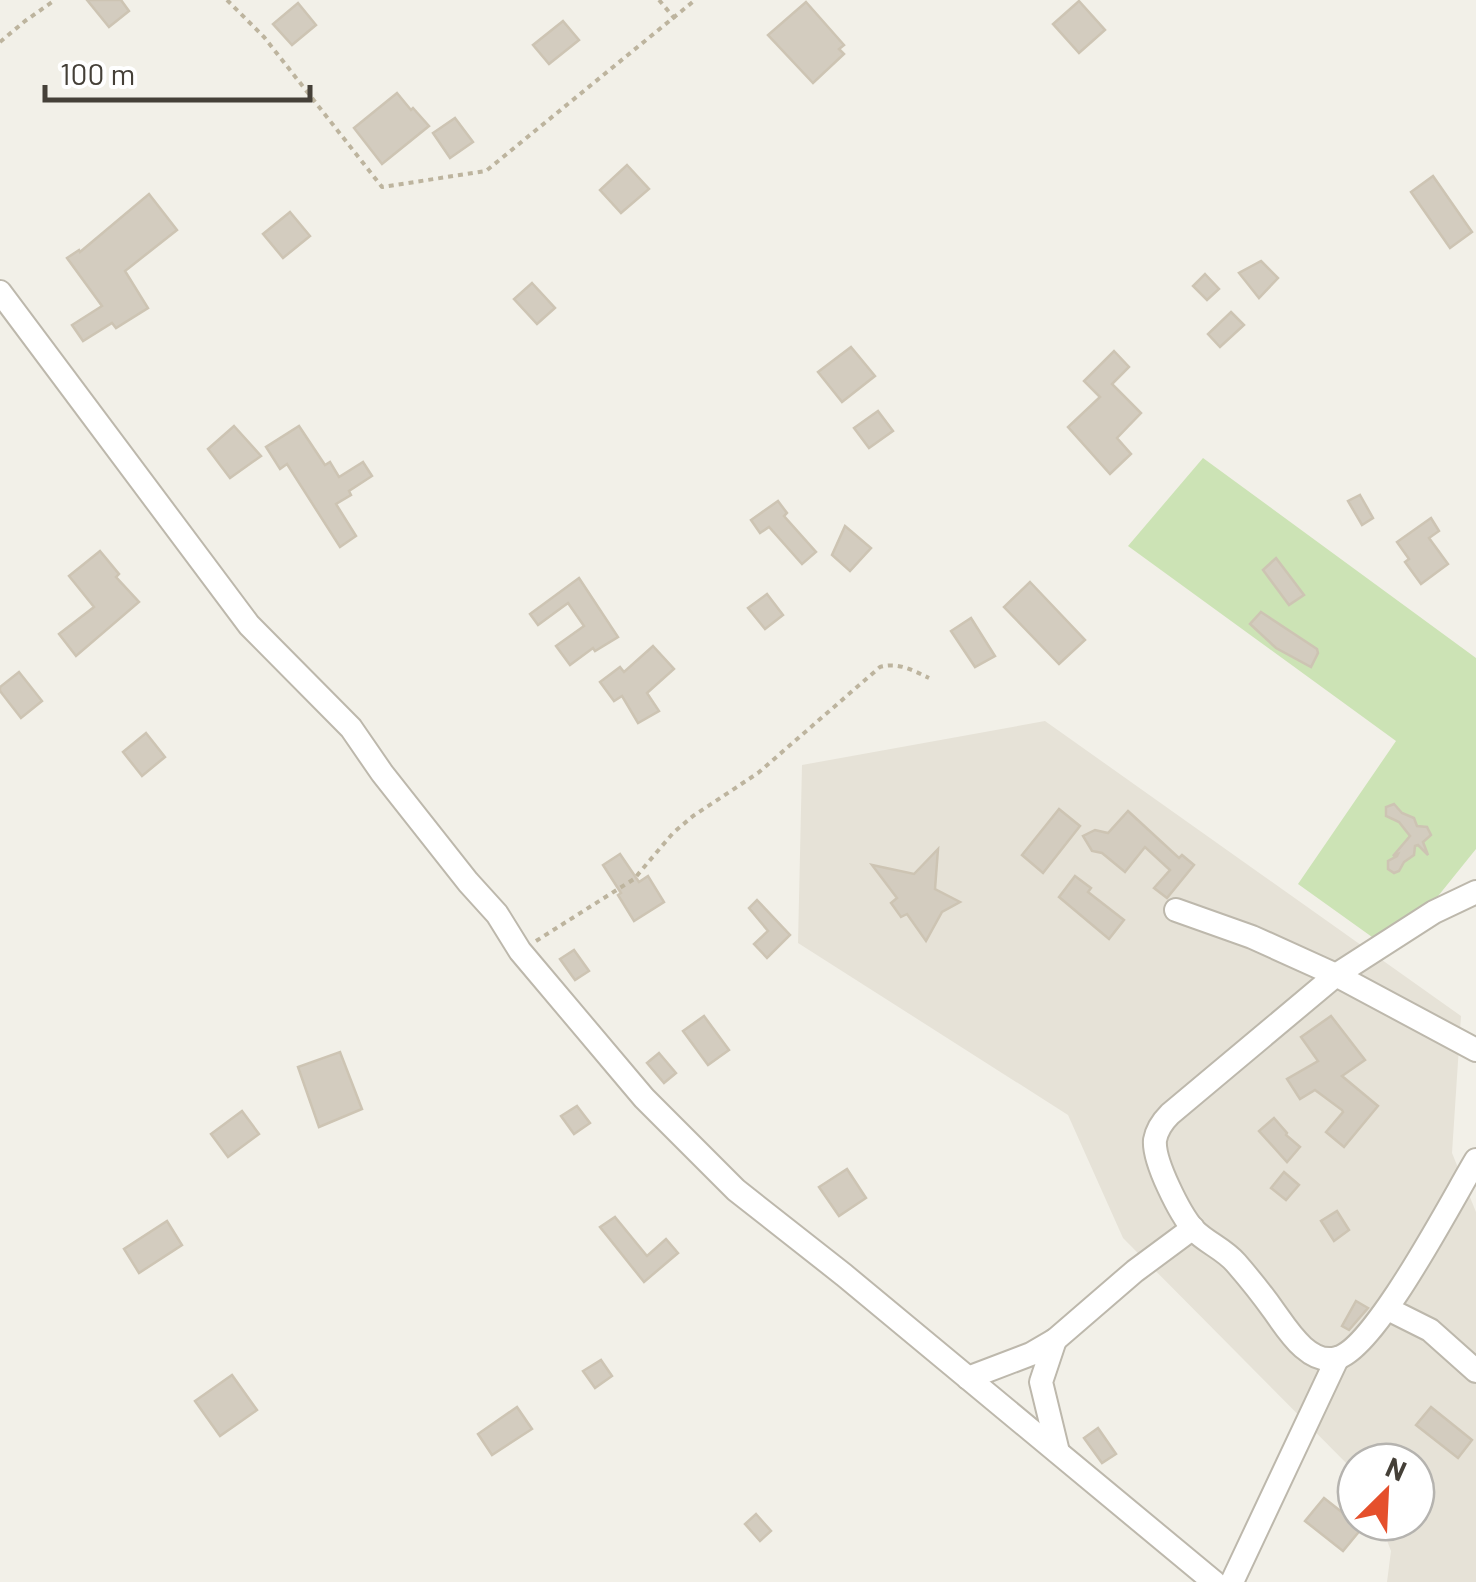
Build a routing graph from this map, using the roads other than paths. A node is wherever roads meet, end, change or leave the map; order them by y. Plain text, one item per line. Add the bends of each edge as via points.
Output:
1 (0, 292) edge
2 (1476, 892) edge
3 (1176, 910) dead end
4 (1336, 975) junction
5 (1476, 1050) edge
6 (1476, 1160) edge
7 (1193, 1228) junction
8 (1388, 1309) junction
9 (1055, 1340) junction
10 (1337, 1359) junction
11 (1476, 1371) edge
12 (968, 1378) junction
13 (1058, 1452) junction
14 (1214, 1582) edge
15 (1232, 1582) edge

1 - 12 street via 249,625 351,728 520,951 644,1098 736,1190
2 - 4 street
3 - 4 street
4 - 5 street
4 - 7 street via 1162,1123 1156,1136 1160,1168
6 - 8 street
7 - 9 street
7 - 10 street via 1234,1260 1302,1346
8 - 10 street via 1356,1348
8 - 11 street via 1430,1330
9 - 12 street
9 - 13 street via 1041,1382
10 - 15 street
12 - 13 street
13 - 14 street

